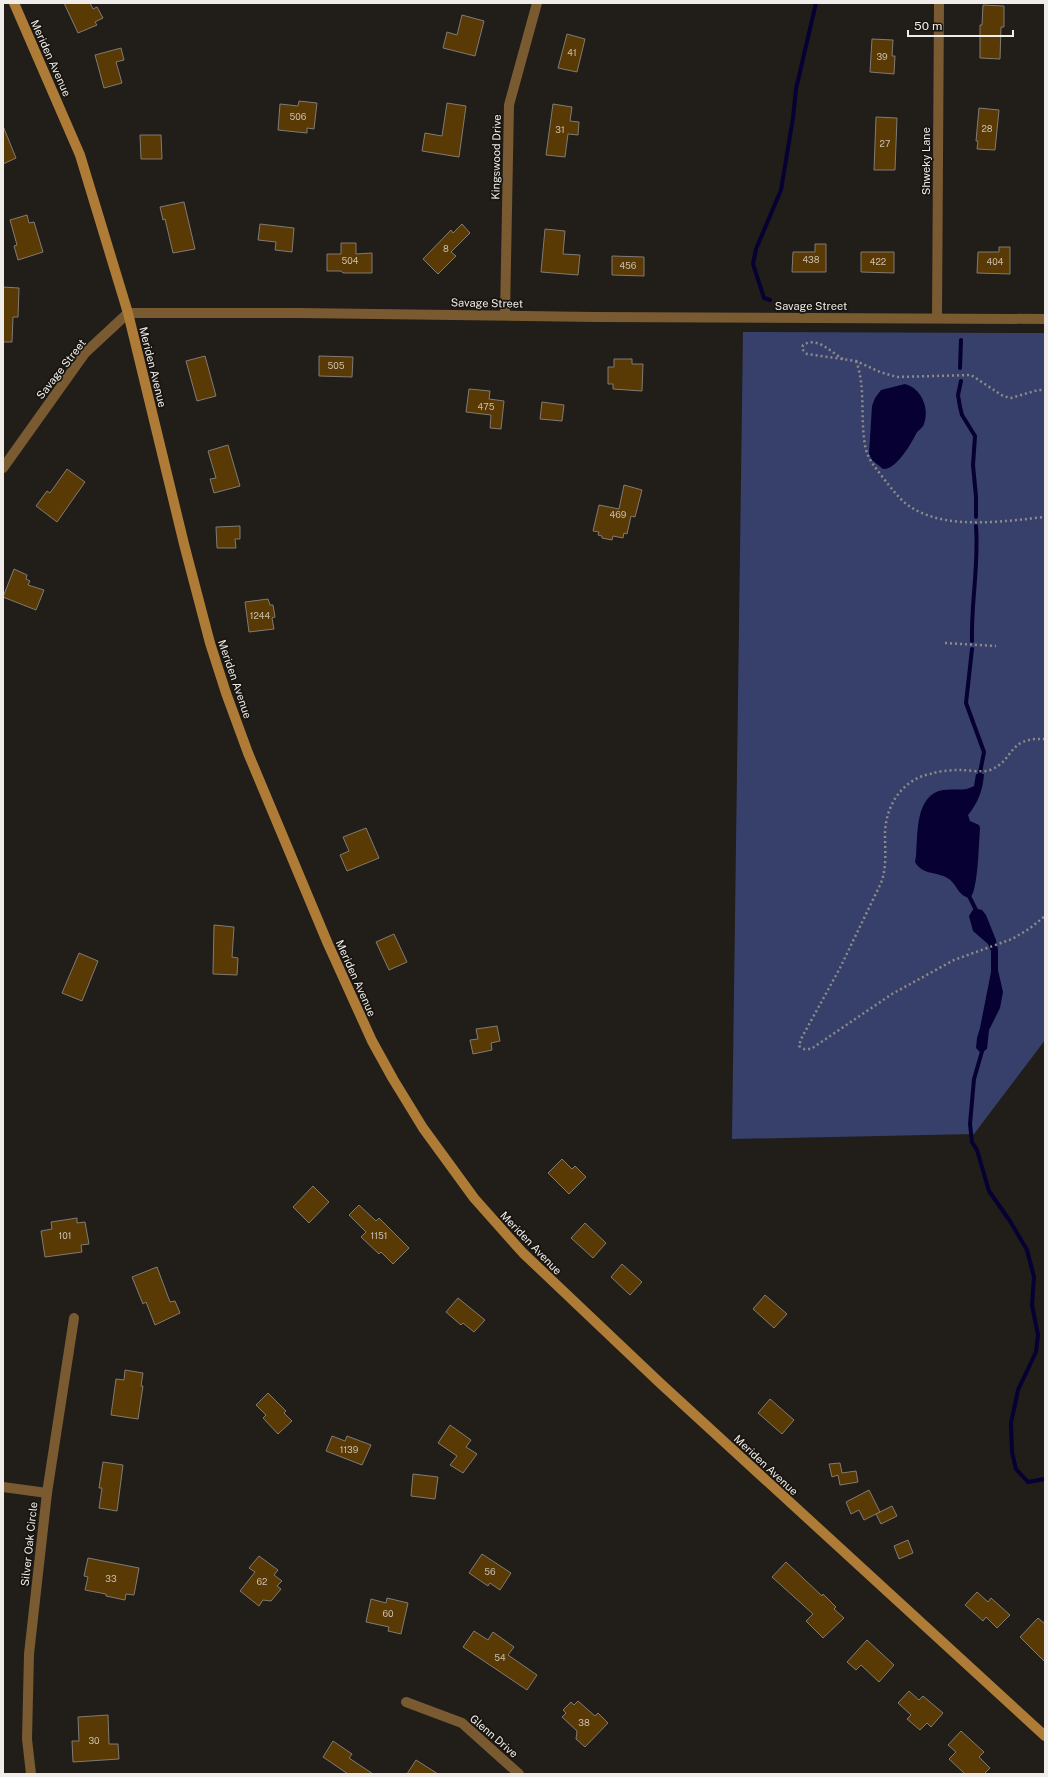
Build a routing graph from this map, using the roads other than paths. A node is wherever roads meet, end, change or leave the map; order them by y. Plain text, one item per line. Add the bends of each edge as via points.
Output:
1 (14, 3) edge
2 (537, 3) edge
3 (939, 3) edge
4 (128, 313) junction
5 (505, 315) junction
6 (937, 318) junction
7 (1045, 319) edge
8 (3, 468) edge
9 (74, 1318) dead end
10 (3, 1487) edge
11 (47, 1493) junction
12 (406, 1702) dead end
13 (1045, 1736) edge
14 (30, 1774) edge
15 (519, 1774) edge

1 - 4 main road, Meriden Avenue via 80,155
2 - 5 street, Kingswood Drive via 509,105
3 - 6 street, Shweky Lane
4 - 5 street, Savage Street
4 - 8 street, Savage Street via 86,353
4 - 13 main road, Meriden Avenue via 184,544 226,693 248,753 355,1004 372,1041 423,1128 490,1218 549,1279
5 - 6 street, Savage Street
6 - 7 street, Savage Street
9 - 11 street, Silver Oak Circle
10 - 11 street
11 - 14 street, Silver Oak Circle via 29,1654 27,1739
12 - 15 street, Glenn Drive via 462,1724

